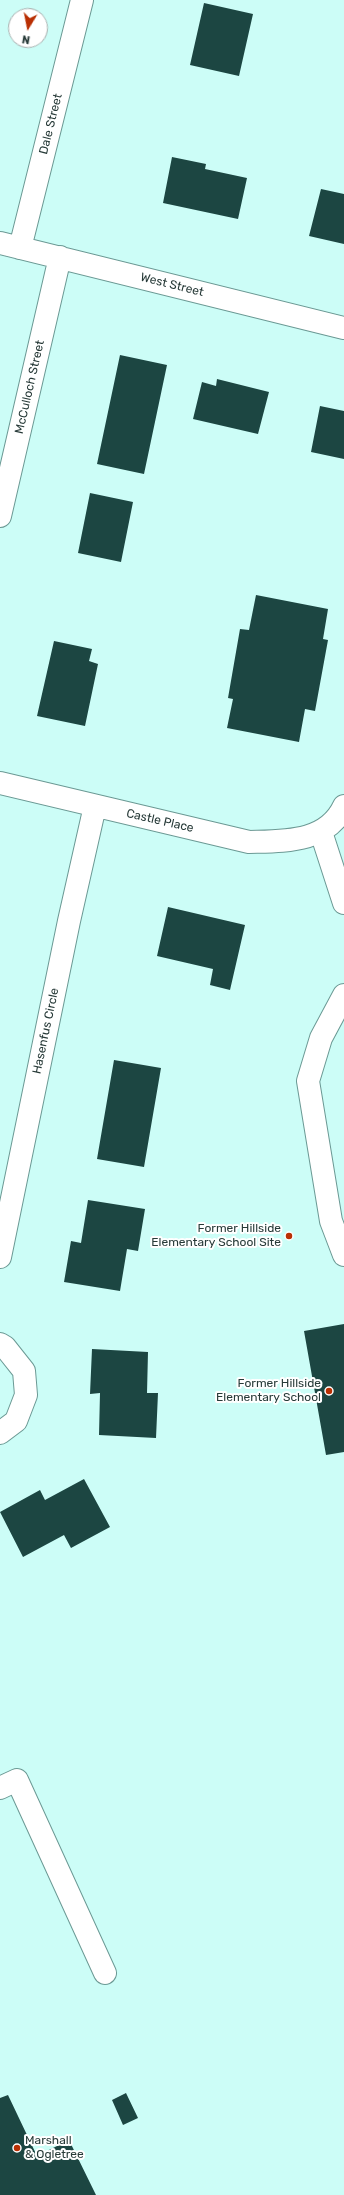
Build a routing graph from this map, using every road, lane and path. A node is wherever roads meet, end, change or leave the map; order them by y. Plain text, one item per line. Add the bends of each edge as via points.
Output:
1 (82, 0) edge
2 (10, 245) edge
3 (60, 257) junction
4 (344, 328) edge
5 (0, 516) edge
6 (0, 783) edge
7 (95, 806) junction
8 (344, 806) edge
9 (322, 832) junction
10 (344, 903) edge
11 (344, 994) edge
12 (344, 1255) edge
13 (0, 1257) edge
14 (0, 1344) edge
15 (0, 1433) edge
16 (0, 1788) edge
17 (105, 1973) dead end

1 - 2 street, Dale Street
2 - 3 street, West Street
3 - 4 street, West Street
3 - 5 street, McCulloch Street
6 - 7 street, Castle Place
7 - 9 street, Castle Place via 249,842 287,841
7 - 13 street, Hasenfus Circle
8 - 9 street via 340,815
9 - 10 street
11 - 12 street via 321,1038 308,1081 331,1221
14 - 15 street via 24,1371 26,1395 16,1421
16 - 17 street via 17,1780

